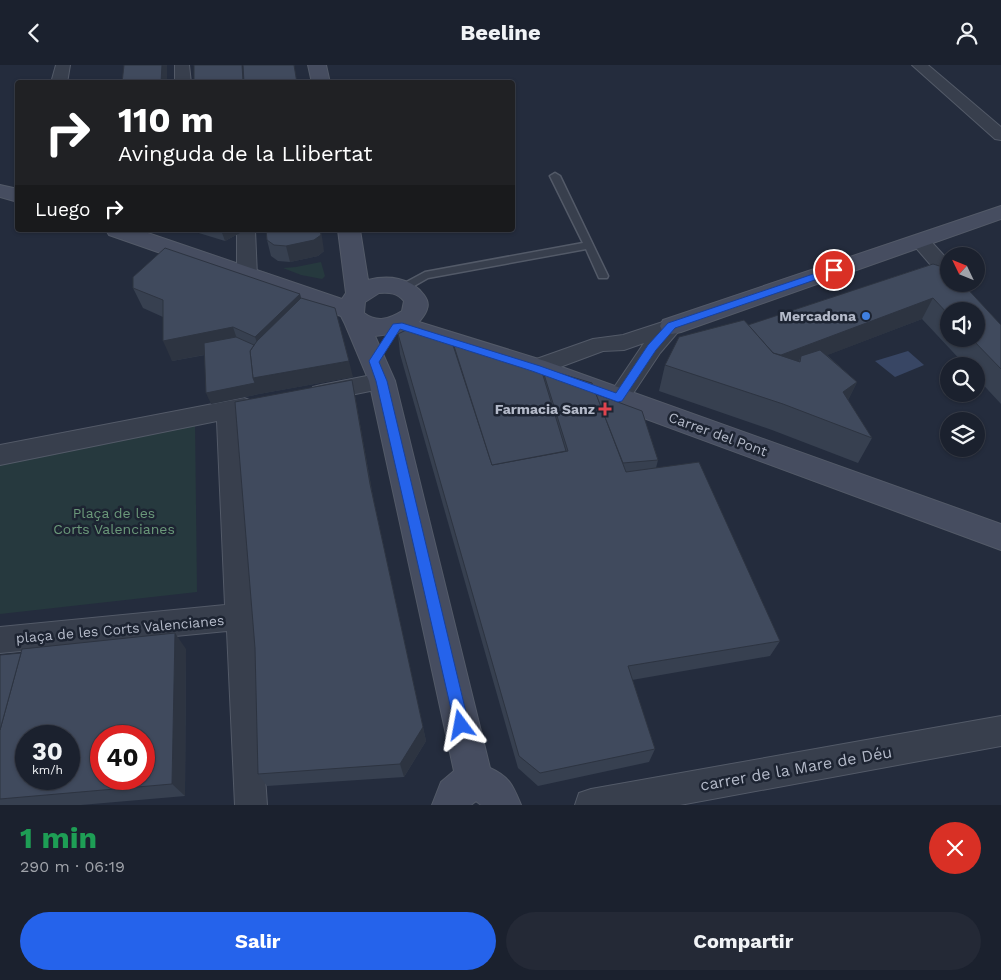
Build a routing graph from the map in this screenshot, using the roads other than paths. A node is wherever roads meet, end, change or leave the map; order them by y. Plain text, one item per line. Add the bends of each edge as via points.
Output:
1 (63, 65) edge
2 (182, 65) edge
3 (317, 65) edge
4 (919, 65) edge
5 (60, 80) edge
6 (182, 80) edge
7 (320, 80) edge
8 (1001, 135) edge
9 (555, 176) dead end
10 (0, 191) edge
11 (15, 195) edge
12 (1001, 212) edge
13 (123, 232) edge
14 (246, 232) edge
15 (349, 232) edge
16 (920, 241) junction
17 (589, 245) junction
18 (940, 263) edge
19 (247, 276) junction
20 (603, 276) dead end
21 (403, 288) junction
22 (360, 302) junction
23 (403, 322) junction
24 (672, 326) junction
25 (624, 342) junction
26 (536, 368) junction
27 (378, 371) junction
28 (567, 380) junction
29 (295, 397) edge
30 (618, 398) junction
31 (266, 403) edge
32 (228, 410) junction
33 (0, 455) edge
34 (1001, 537) edge
35 (240, 617) junction
36 (0, 640) edge
37 (1001, 731) edge
38 (476, 798) edge
39 (251, 805) edge
40 (591, 805) edge

1 - 5 street
2 - 6 street
3 - 7 street
4 - 8 street
9 - 17 lane
10 - 11 street
12 - 16 street
13 - 19 street
14 - 19 street
15 - 22 street
16 - 18 street
16 - 24 street
17 - 20 lane
17 - 21 lane via 425,275
19 - 22 street via 313,298
21 - 22 street via 394,285
21 - 23 street via 411,293 416,307
22 - 23 street via 375,329
22 - 27 street
23 - 26 street, Carrer del Pont via 433,336
23 - 27 street
24 - 25 street
24 - 30 street via 652,348
25 - 26 street via 601,344
25 - 28 street via 609,353 576,367
26 - 28 street, Carrer del Pont
27 - 29 street
27 - 38 street
28 - 30 street, Carrer del Pont
30 - 34 street, Carrer del Pont
31 - 32 street
32 - 33 street
32 - 35 street, plaça de les Corts Valencianes
35 - 36 street, plaça de les Corts Valencianes
35 - 39 street, plaça de les Corts Valencianes
37 - 40 street, carrer de la Mare de Déu

